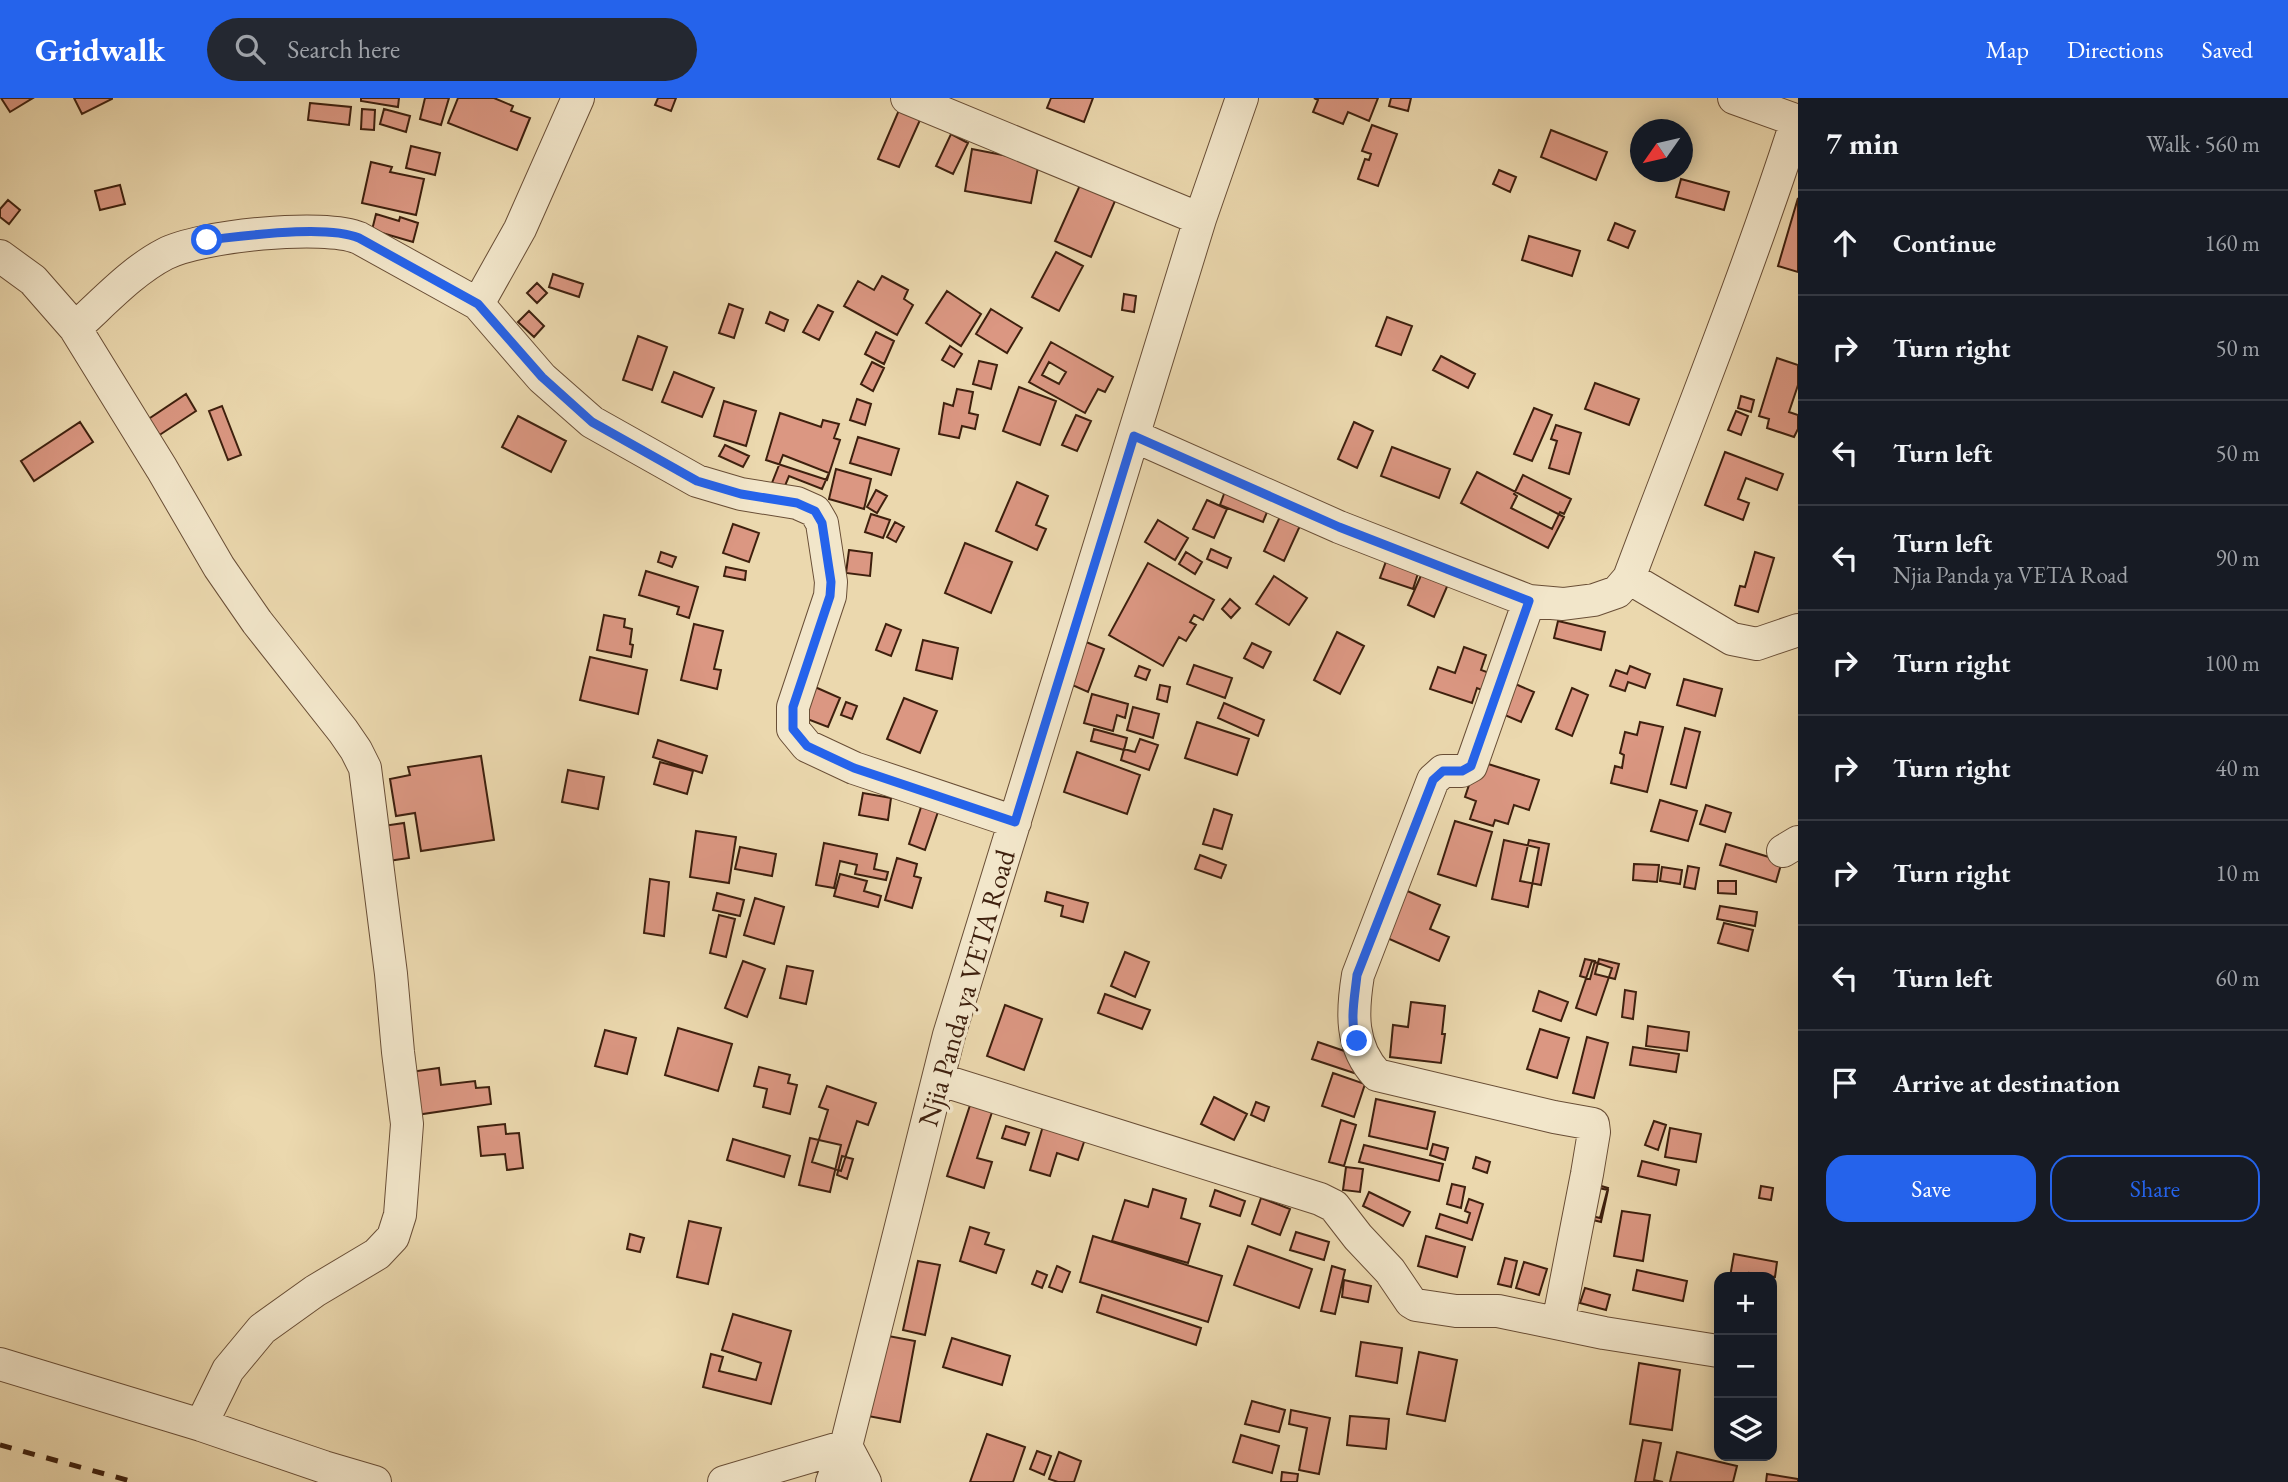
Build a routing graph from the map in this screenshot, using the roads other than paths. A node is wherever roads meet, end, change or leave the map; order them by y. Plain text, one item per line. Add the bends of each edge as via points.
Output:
1 (578, 98) edge
2 (907, 98) edge
3 (1242, 98) edge
4 (1734, 98) edge
5 (1798, 120) edge
6 (1200, 219) junction
7 (0, 256) edge
8 (478, 304) junction
9 (75, 328) junction
10 (1134, 436) junction
11 (1629, 578) junction
12 (1529, 601) junction
13 (1798, 630) edge
14 (1015, 822) junction
15 (937, 1079) junction
16 (1558, 1323) junction
17 (1714, 1350) edge
18 (0, 1364) edge
19 (201, 1424) junction
20 (846, 1446) junction
21 (375, 1482) edge
22 (724, 1482) edge
23 (832, 1482) edge
24 (865, 1482) edge

1 - 8 street via 520,229
2 - 6 street
3 - 6 street, Njia Panda ya VETA Road
4 - 5 street
5 - 11 street via 1724,332
6 - 10 street, Njia Panda ya VETA Road
7 - 9 street via 33,280
8 - 9 street via 349,233 274,233 207,240 168,252
8 - 14 street via 542,377 592,422 697,481 797,503 820,517 830,596 793,707 793,729 802,742 854,768
9 - 19 street via 219,567 365,768 391,974 407,1124 400,1215 393,1237 377,1254 262,1329 228,1370
10 - 12 street via 1339,527
10 - 14 street, Njia Panda ya VETA Road
11 - 12 street via 1617,592 1594,600 1563,604
11 - 13 street via 1732,639 1757,644
12 - 16 street via 1471,766 1443,771 1433,780 1357,975 1354,1030 1377,1075 1593,1124
14 - 15 street, Njia Panda ya VETA Road
15 - 16 street via 1327,1202 1416,1305 1498,1311
15 - 20 street, Njia Panda ya VETA Road
16 - 17 street
18 - 19 street
19 - 21 street
20 - 22 street
20 - 23 street, Njia Panda ya VETA Road
20 - 24 street

